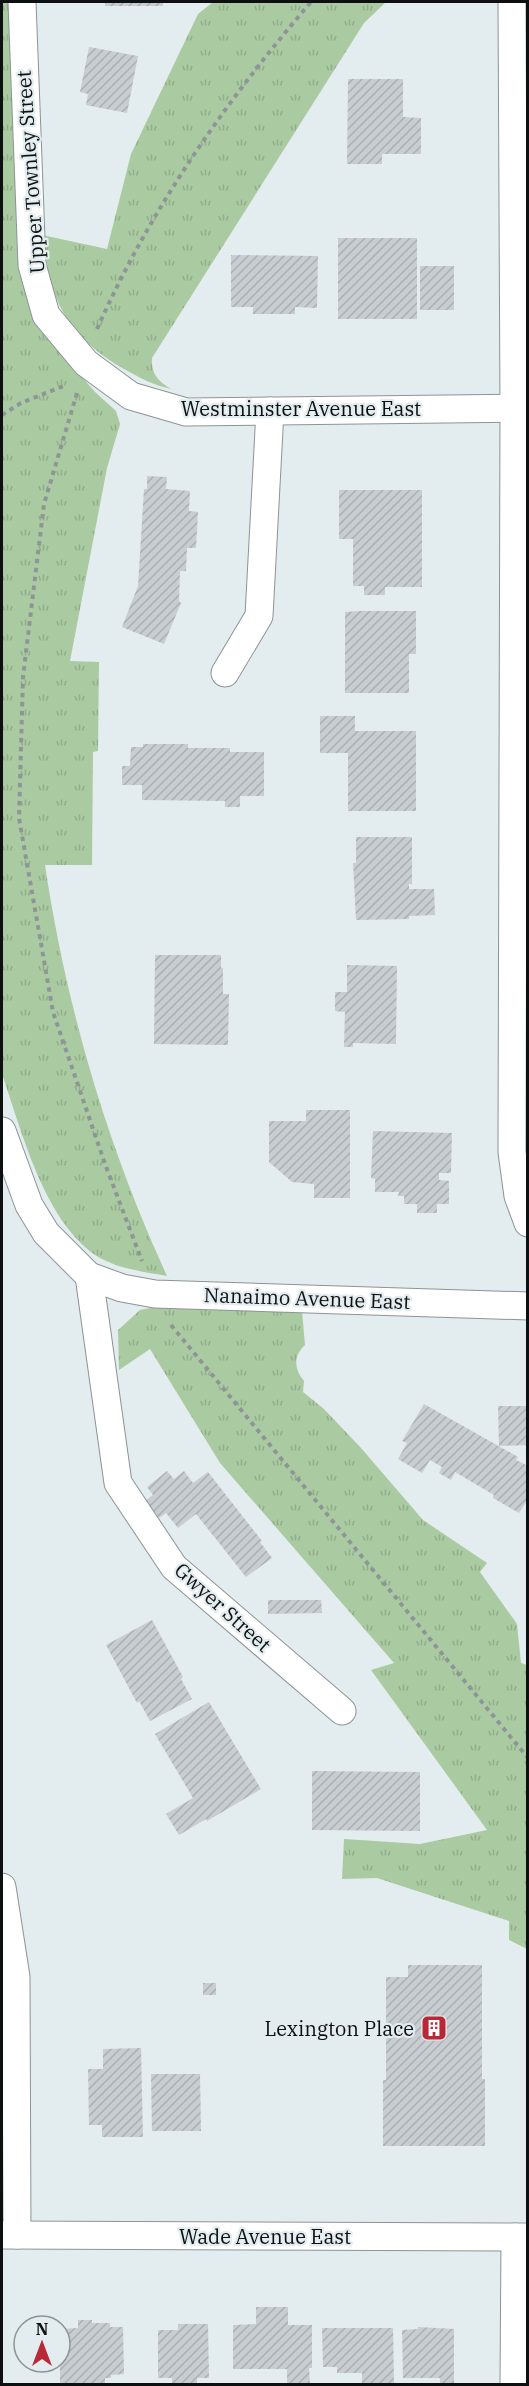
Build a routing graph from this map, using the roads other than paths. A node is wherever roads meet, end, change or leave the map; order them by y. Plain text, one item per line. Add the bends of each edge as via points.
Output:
1 (21, 2) edge
2 (512, 2) edge
3 (79, 373) joint
4 (521, 407) edge
5 (270, 411) junction
6 (225, 673) dead end
7 (2, 1131) edge
8 (528, 1223) edge
9 (89, 1276) junction
10 (528, 1306) edge
11 (342, 1711) dead end
12 (2, 1887) edge
13 (9, 2235) edge
14 (521, 2237) edge
15 (514, 2385) edge

1 - 3 street, Upper Townley Street via 32,265 46,315
2 - 4 street
3 - 5 street, Westminster Avenue East via 131,396 186,412
4 - 5 street, Westminster Avenue East
4 - 8 street via 512,1152 518,1196
5 - 6 street via 260,616
7 - 9 street via 29,1205 46,1233
9 - 10 street, Nanaimo Avenue East via 155,1294
9 - 11 street, Gwyer Street via 118,1483 174,1567
12 - 13 street via 16,1977
13 - 14 street, Wade Avenue East
14 - 15 street

